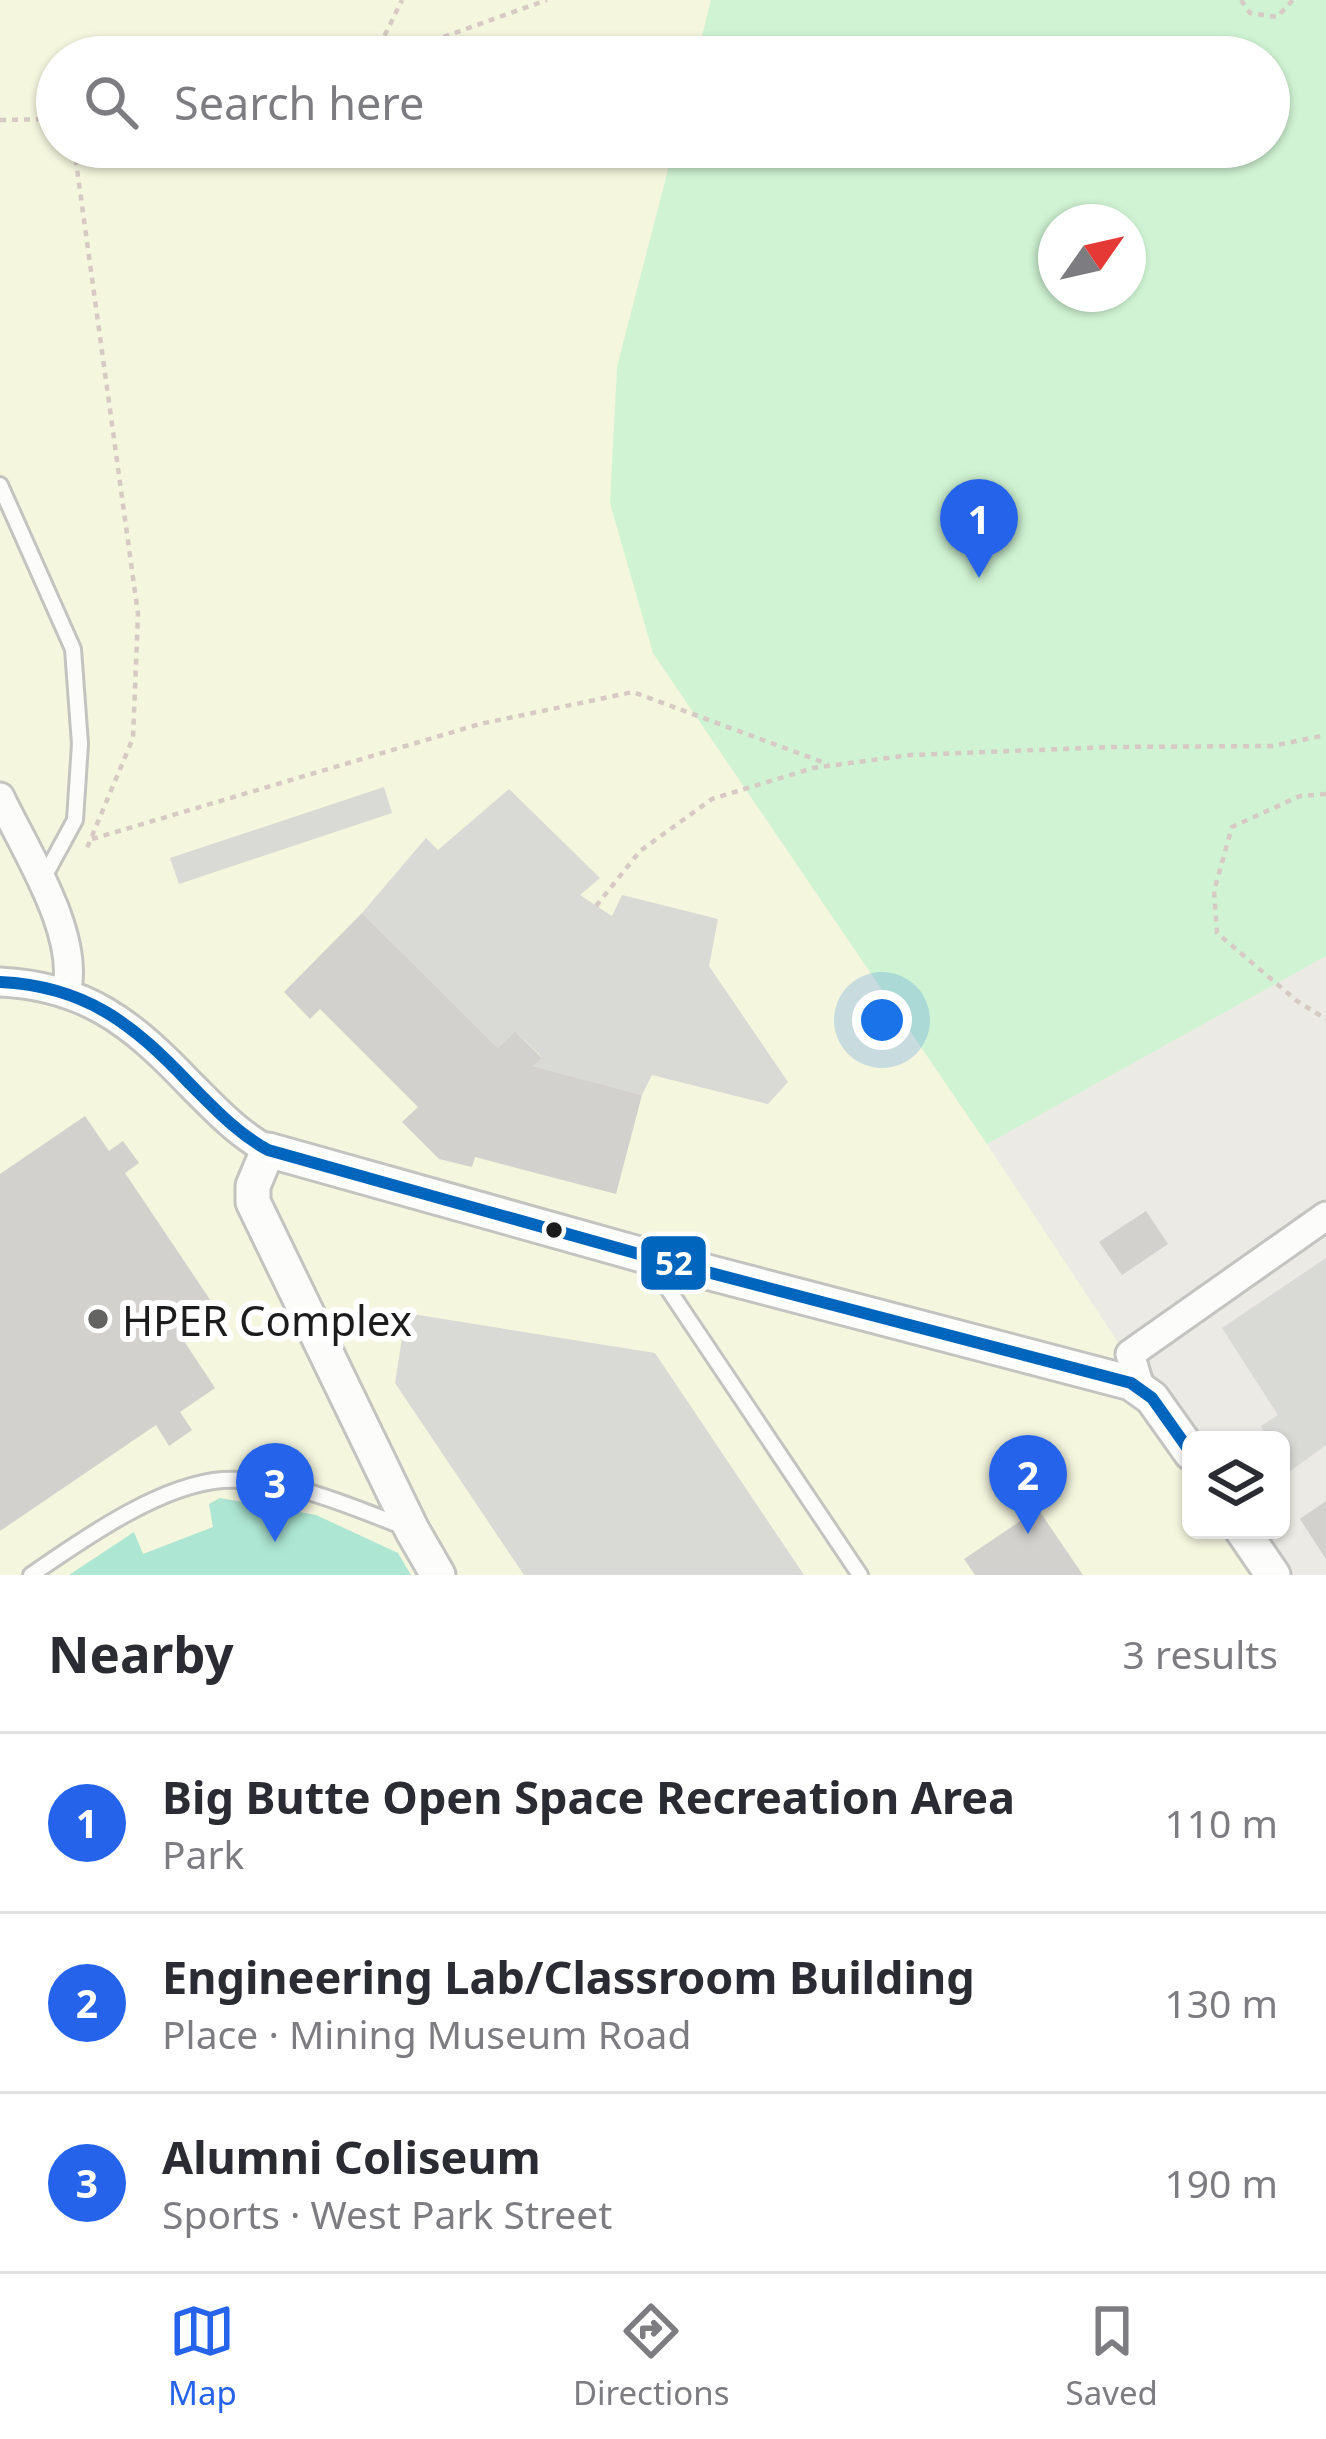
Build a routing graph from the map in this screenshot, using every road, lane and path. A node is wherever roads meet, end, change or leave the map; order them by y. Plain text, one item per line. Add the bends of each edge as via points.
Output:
1 (402, 0) edge
2 (547, 0) edge
3 (1240, 0) edge
4 (1293, 0) edge
5 (384, 36) edge
6 (446, 36) edge
7 (36, 119) edge
8 (0, 120) edge
9 (77, 168) edge
10 (0, 484) edge
11 (1326, 735) edge
12 (832, 766) junction
13 (1326, 794) edge
14 (0, 797) edge
15 (92, 839) junction
16 (81, 856) dead end
17 (40, 884) junction
18 (596, 906) dead end
19 (0, 982) edge
20 (66, 993) junction
21 (1326, 1019) edge
22 (268, 1150) junction
23 (1326, 1216) edge
24 (646, 1256) junction
25 (1146, 1394) junction
26 (1182, 1441) edge
27 (412, 1530) junction
28 (1248, 1539) edge
29 (31, 1575) edge
30 (439, 1575) edge
31 (860, 1575) edge
32 (1273, 1575) edge

1 - 5 path
2 - 6 path
3 - 4 path via 1250,13 1277,17
7 - 8 path
9 - 15 path via 138,614 134,737
10 - 17 lane via 73,649 75,820
11 - 12 path via 1272,746 910,755
12 - 15 path via 633,692 480,724
12 - 18 path via 712,799 640,851
13 - 21 path via 1300,796 1232,827 1214,891 1217,933
14 - 17 street
15 - 16 path
17 - 20 street via 70,958
19 - 20 street
20 - 22 street via 115,1014 233,1127
22 - 24 street
22 - 27 street via 253,1202
23 - 25 street via 1130,1354
24 - 25 street via 1101,1373
24 - 31 lane
25 - 26 street
27 - 29 lane via 312,1491 224,1480 179,1488
27 - 30 street
28 - 32 street

